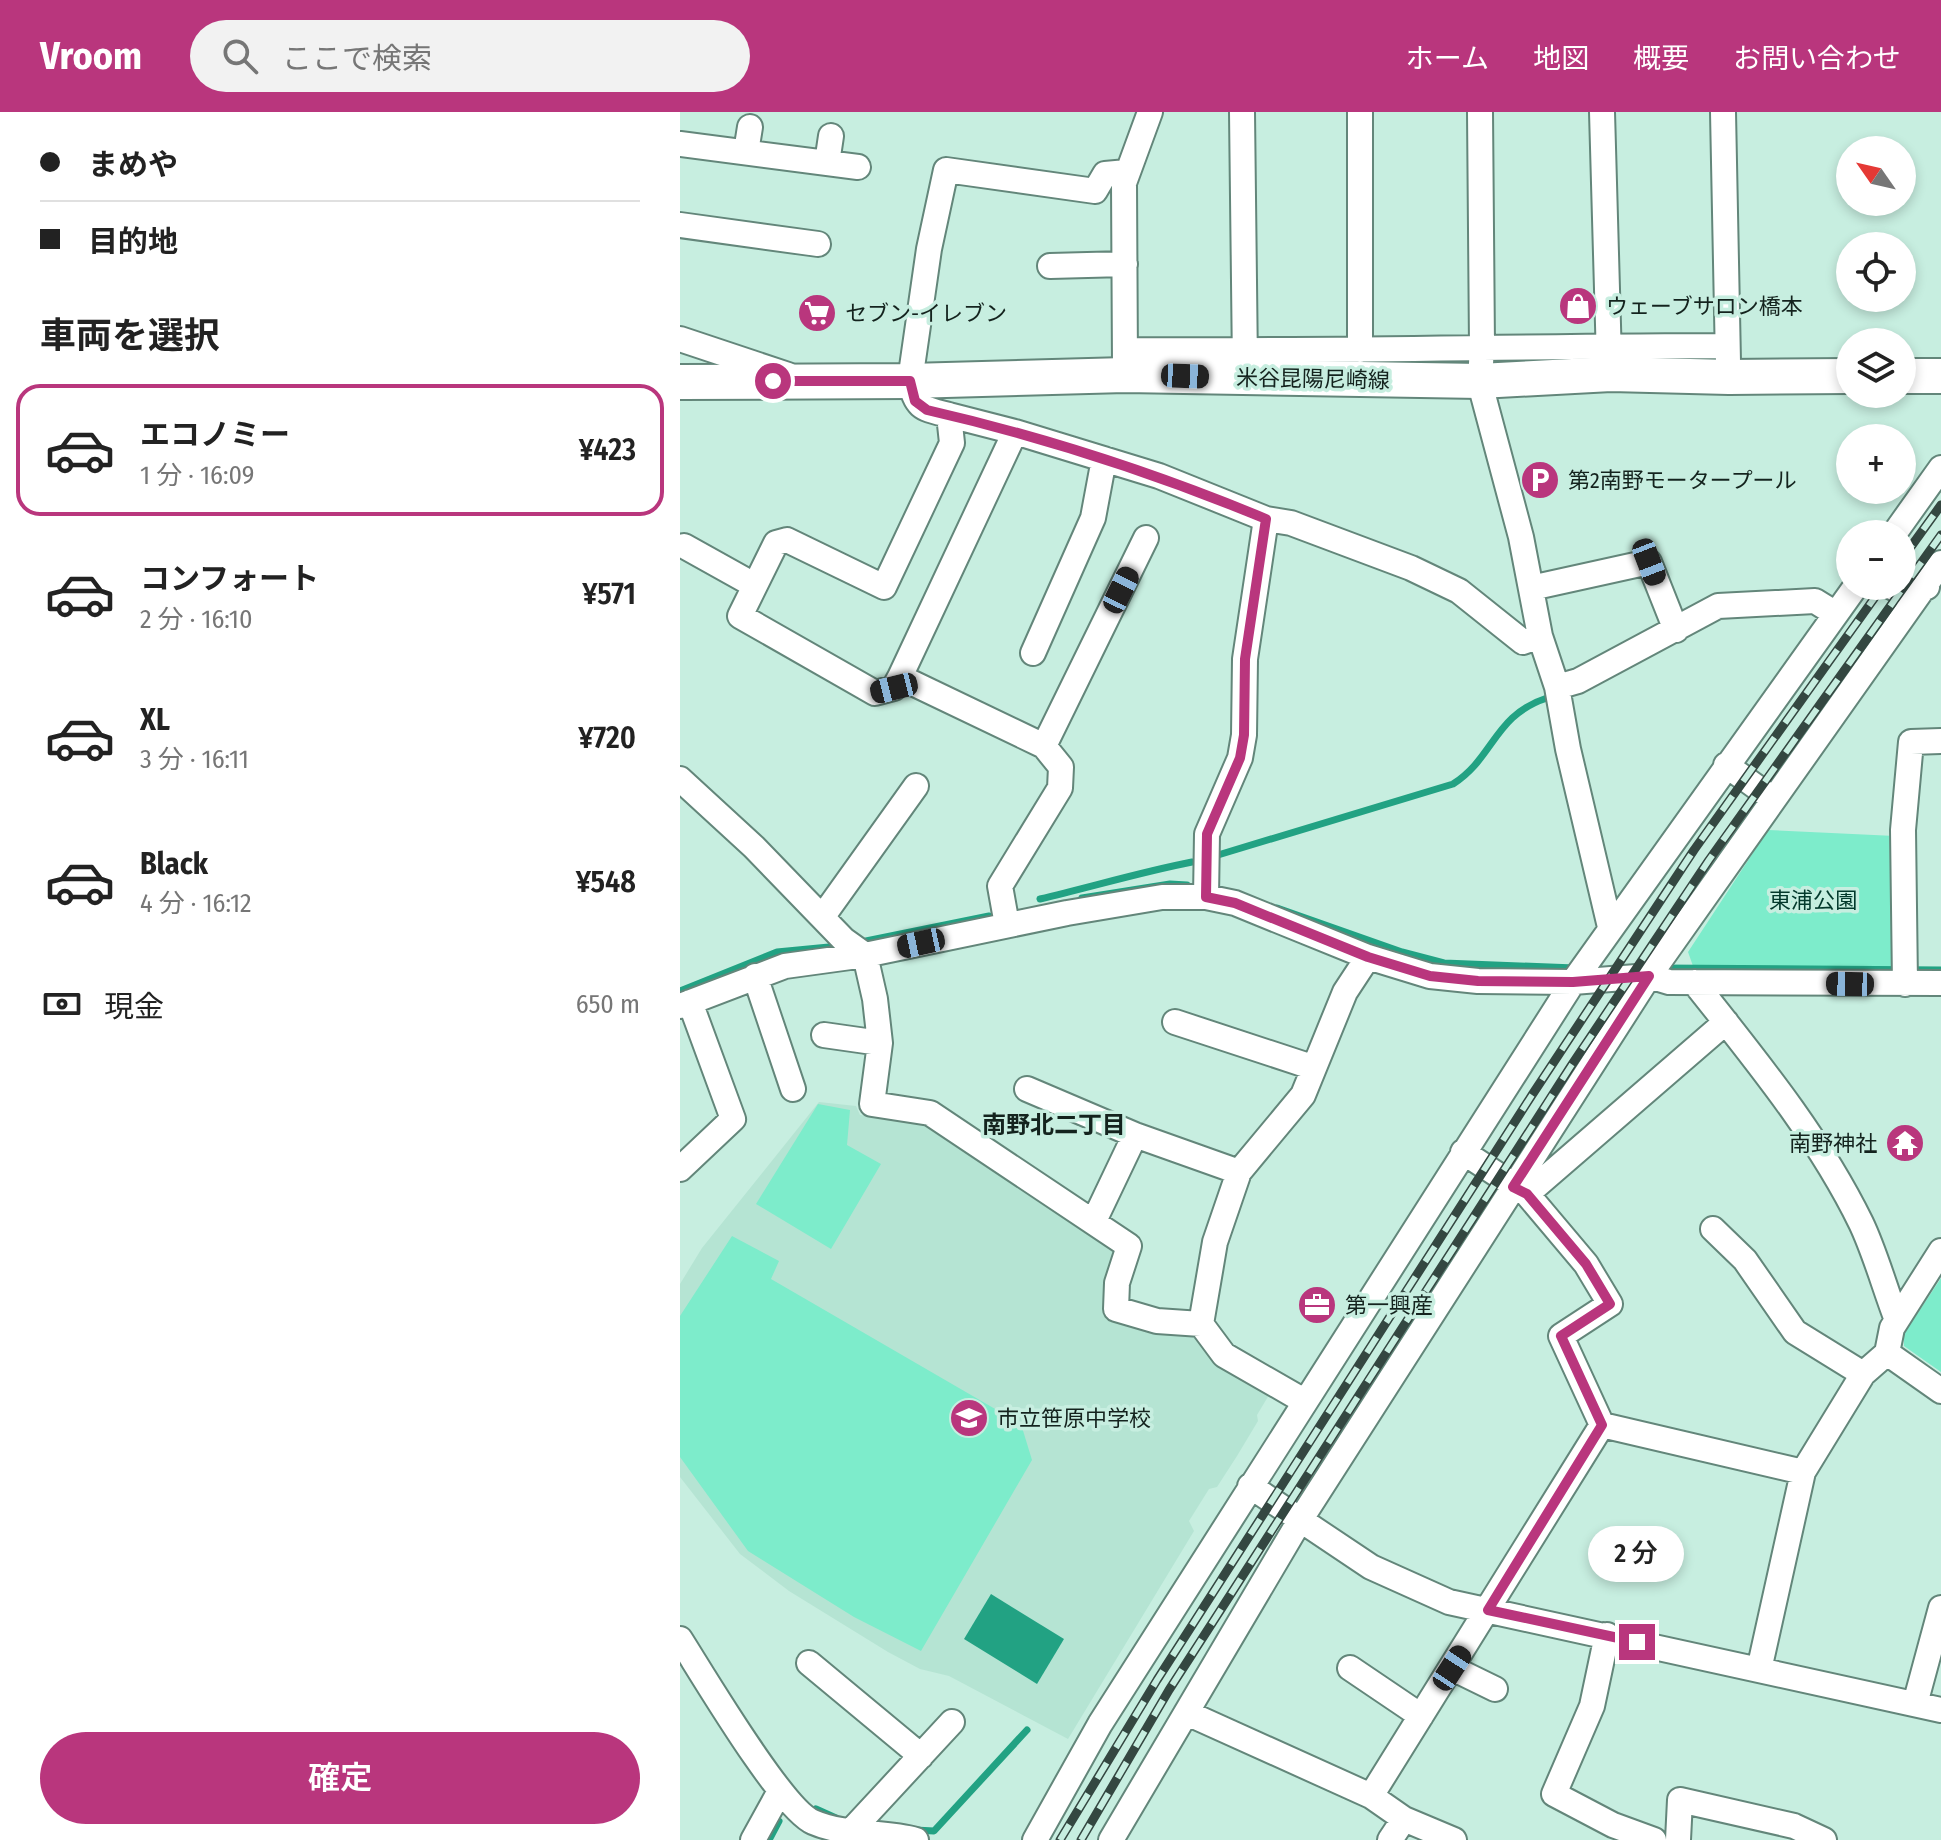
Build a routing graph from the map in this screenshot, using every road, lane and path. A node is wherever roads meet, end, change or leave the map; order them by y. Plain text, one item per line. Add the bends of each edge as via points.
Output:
1 (1150, 112) edge
2 (1242, 112) edge
3 (1360, 112) edge
4 (1480, 112) edge
5 (1602, 112) edge
6 (1723, 112) edge
7 (750, 127) dead end
8 (831, 136) dead end
9 (680, 144) edge
10 (746, 152) junction
11 (827, 163) junction
12 (858, 167) dead end
13 (1127, 172) junction
14 (689, 218) edge
15 (818, 244) dead end
16 (1125, 264) junction
17 (1050, 266) dead end
18 (680, 339) edge
19 (1482, 346) junction
20 (1360, 350) junction
21 (1609, 360) junction
22 (1125, 362) junction
23 (1728, 362) junction
24 (1244, 364) junction
25 (1836, 374) edge
26 (1916, 376) edge
27 (1941, 376) edge
28 (804, 381) junction
29 (910, 381) junction
30 (1480, 381) junction
31 (680, 382) edge
32 (949, 415) junction
33 (1015, 432) junction
34 (1104, 459) junction
35 (1941, 468) edge
36 (1266, 519) junction
37 (1904, 520) edge
38 (1146, 538) dead end
39 (684, 546) dead end
40 (1941, 563) edge
41 (754, 585) junction
42 (1531, 588) junction
43 (1932, 588) edge
44 (1846, 600) edge
45 (1836, 614) junction
46 (1676, 630) junction
47 (1540, 636) junction
48 (1033, 653) dead end
49 (900, 677) junction
50 (1557, 687) junction
51 (1941, 741) edge
52 (1044, 746) junction
53 (1726, 765) junction
54 (680, 779) edge
55 (1773, 799) junction
56 (914, 801) dead end
57 (1206, 897) junction
58 (823, 916) junction
59 (1007, 925) junction
60 (1610, 927) junction
61 (865, 955) junction
62 (1368, 957) junction
63 (755, 976) junction
64 (1649, 976) junction
65 (1573, 982) junction
66 (1694, 982) junction
67 (1941, 983) edge
68 (1905, 984) junction
69 (685, 1004) edge
70 (1175, 1022) dead end
71 (1726, 1022) junction
72 (824, 1035) dead end
73 (880, 1043) junction
74 (1312, 1067) junction
75 (793, 1089) dead end
76 (1037, 1099) dead end
77 (1135, 1135) junction
78 (1463, 1152) junction
79 (680, 1169) edge
80 (1239, 1172) junction
81 (1520, 1190) junction
82 (1094, 1221) junction
83 (1713, 1229) dead end
84 (1941, 1251) edge
85 (1897, 1320) junction
86 (1201, 1324) junction
87 (1887, 1353) junction
88 (1863, 1374) junction
89 (1941, 1391) edge
90 (1304, 1401) junction
91 (1602, 1425) junction
92 (1803, 1472) junction
93 (1250, 1486) junction
94 (1300, 1521) junction
95 (1941, 1608) edge
96 (1488, 1610) junction
97 (1607, 1635) junction
98 (681, 1643) edge
99 (809, 1663) dead end
100 (1350, 1668) dead end
101 (1452, 1668) junction
102 (1759, 1670) junction
103 (1495, 1689) dead end
104 (1915, 1704) junction
105 (1941, 1710) edge
106 (1187, 1713) junction
107 (1421, 1716) junction
108 (952, 1722) dead end
109 (921, 1756) junction
110 (780, 1791) junction
111 (1371, 1796) junction
112 (1404, 1819) junction
113 (851, 1831) junction
114 (1611, 1833) edge
115 (1044, 1837) edge
116 (753, 1840) edge
117 (916, 1840) edge
118 (1111, 1840) edge
119 (1390, 1840) edge
120 (1454, 1840) edge
121 (1654, 1840) edge
122 (1678, 1840) edge
123 (1824, 1840) edge

1 - 13 street
2 - 24 street
3 - 20 street
4 - 19 street
5 - 21 street
6 - 23 street
7 - 10 street
8 - 11 street
9 - 10 street
10 - 11 street
11 - 12 street
13 - 16 street
13 - 29 street via 1105,174 1095,191 946,170
14 - 15 street via 783,229
16 - 17 street
16 - 22 street
18 - 28 street
19 - 20 street
19 - 21 street
19 - 30 street
20 - 24 street
21 - 23 main road, 米谷昆陽尼崎線
21 - 30 main road, 米谷昆陽尼崎線
22 - 24 main road, 米谷昆陽尼崎線
22 - 29 main road, 米谷昆陽尼崎線
23 - 25 main road, 米谷昆陽尼崎線
24 - 30 main road, 米谷昆陽尼崎線
26 - 27 main road
28 - 29 main road, 米谷昆陽尼崎線
28 - 31 main road, 米谷昆陽尼崎線
29 - 32 street via 915,401
30 - 42 street
32 - 33 street
32 - 41 street via 952,443 884,587 787,540 776,543
33 - 34 street
33 - 49 street
34 - 36 street via 1189,486
34 - 48 street via 1093,518
35 - 37 street
36 - 47 street via 1291,523 1411,568 1459,591 1523,642
36 - 57 street via 1245,659 1244,735 1240,758 1207,834
38 - 52 street
39 - 41 street
40 - 43 street
41 - 49 street via 740,616 875,693 894,688
42 - 46 street via 1649,562
42 - 47 street
43 - 55 street
44 - 45 street
45 - 46 street via 1815,601 1718,606
45 - 53 street
46 - 50 street
47 - 50 street
49 - 52 street
50 - 60 street
51 - 68 street via 1911,742 1903,830
52 - 59 street via 1061,767 1060,788 1000,886
53 - 55 street
53 - 60 street
54 - 58 street
55 - 64 street
56 - 58 street
57 - 59 street via 1162,897
57 - 62 street via 1235,903
58 - 61 street
59 - 61 street
60 - 65 street
61 - 63 street via 785,966
61 - 73 street
62 - 65 street via 1430,976
62 - 74 street via 1345,992
63 - 69 street
63 - 75 street
64 - 65 street
64 - 66 street
64 - 81 street
65 - 78 street
66 - 68 street
66 - 71 street
67 - 68 street
69 - 79 street via 733,1119
70 - 74 street
71 - 81 street
71 - 85 street via 1763,1068 1840,1186 1862,1225
72 - 73 street
73 - 82 street via 872,1104 930,1113
74 - 80 street via 1303,1095
76 - 77 street
77 - 80 street
77 - 82 street
78 - 81 street
78 - 90 street
80 - 86 street via 1215,1242
81 - 91 street via 1586,1264 1610,1304 1561,1336
81 - 94 street
82 - 86 street via 1129,1246 1117,1283 1116,1309 1157,1321
83 - 88 street via 1745,1260 1795,1332
84 - 85 street
85 - 87 street
86 - 90 street via 1224,1355
87 - 88 street
87 - 89 street
88 - 92 street
90 - 93 street
91 - 92 street
91 - 96 street
92 - 102 street
93 - 94 street
93 - 115 street via 1100,1724
94 - 96 street via 1413,1587
94 - 106 street
95 - 104 street
96 - 97 street
96 - 101 street
97 - 102 street
97 - 114 street via 1592,1706 1554,1794
98 - 110 street
99 - 109 street
100 - 107 street
101 - 103 street
101 - 107 street
102 - 104 street
104 - 105 street
106 - 111 street
106 - 118 street
107 - 111 street
108 - 109 street
109 - 113 street
110 - 113 street via 800,1815 828,1828
110 - 116 street
111 - 112 street
112 - 119 street
112 - 120 street
113 - 117 street
114 - 121 street
122 - 123 street via 1680,1800 1794,1826

